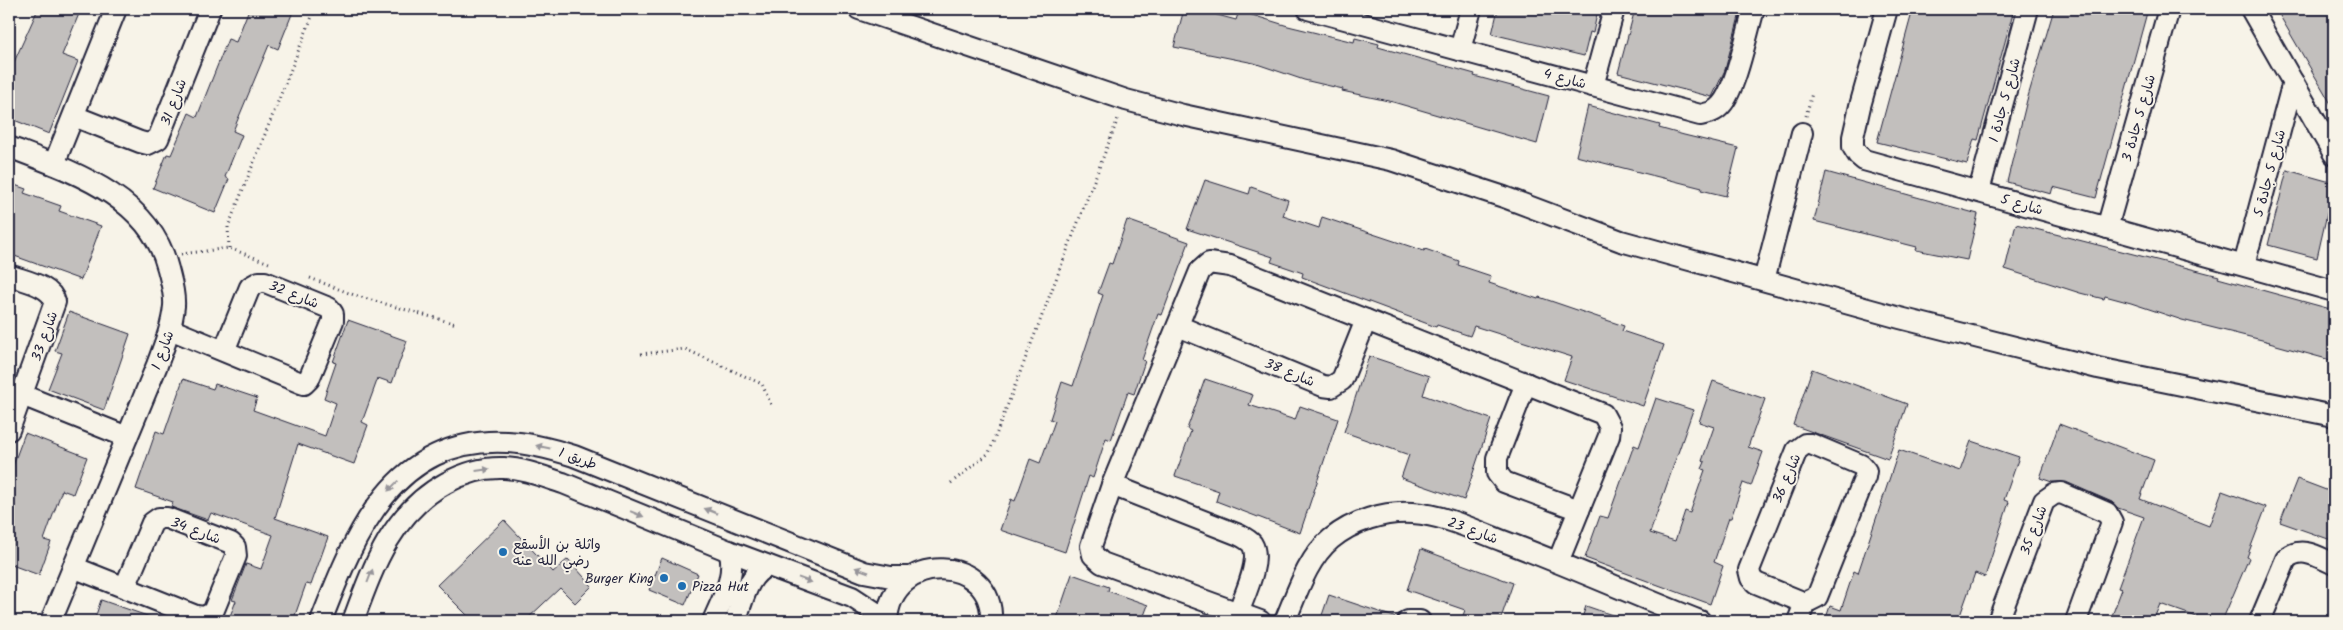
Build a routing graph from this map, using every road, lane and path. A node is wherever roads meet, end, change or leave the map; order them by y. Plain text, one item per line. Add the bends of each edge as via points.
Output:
1 (116, 9) edge
2 (210, 9) edge
3 (315, 9) edge
4 (859, 9) edge
5 (1471, 9) edge
6 (1614, 9) edge
7 (1754, 9) edge
8 (1887, 9) edge
9 (2028, 9) edge
10 (2169, 9) edge
11 (2250, 9) edge
12 (1320, 10) edge
13 (1460, 50) junction
14 (2293, 82) junction
15 (1593, 86) junction
16 (1812, 93) dead end
17 (1126, 100) junction
18 (74, 116) junction
19 (1802, 134) joint
20 (9, 147) edge
21 (2334, 154) edge
22 (54, 164) junction
23 (1979, 191) junction
24 (2107, 228) junction
25 (230, 248) dead end
26 (2244, 265) junction
27 (9, 275) edge
28 (1764, 280) junction
29 (2334, 291) edge
30 (1366, 320) junction
31 (1178, 326) junction
32 (170, 329) junction
33 (224, 351) junction
34 (641, 354) dead end
35 (1526, 383) junction
36 (22, 395) junction
37 (772, 407) dead end
38 (2334, 416) edge
39 (9, 430) edge
40 (127, 438) junction
41 (951, 483) dead end
42 (1112, 485) junction
43 (1579, 510) junction
44 (729, 551) junction
45 (1558, 562) junction
46 (2334, 564) edge
47 (768, 566) junction
48 (73, 567) junction
49 (910, 577) junction
50 (125, 587) junction
51 (1802, 612) edge
52 (1238, 613) junction
53 (992, 620) edge
54 (1691, 620) edge
55 (51, 621) edge
56 (321, 621) edge
57 (353, 621) edge
58 (713, 621) edge
59 (735, 621) edge
60 (887, 621) edge
61 (1260, 621) edge
62 (1285, 621) edge
63 (1408, 621) edge
64 (1420, 621) edge
65 (1998, 621) edge
66 (2076, 621) edge
67 (2260, 621) edge

1 - 18 street
2 - 18 street, شارع 31 via 158,140 148,144 140,142
3 - 25 path via 228,227
4 - 17 street
5 - 13 street
6 - 15 street
7 - 15 street, شارع 4 via 1737,72 1722,104 1712,113 1700,115
8 - 23 street, شارع 5 via 1853,138 1858,155 1864,160
9 - 23 street, شارع 5 جادة 1
10 - 24 street, شارع 5 جادة 3
11 - 14 street
12 - 13 street, شارع 4
13 - 15 street, شارع 4
14 - 21 street
14 - 26 street, شارع 5 جادة 5
16 - 19 path
17 - 28 street via 1390,160 1504,197 1621,241
17 - 41 path via 989,453
18 - 22 street
19 - 28 street
20 - 22 street, شارع 1
22 - 32 street, شارع 1 via 108,190 150,229 165,256 173,289
23 - 24 street, شارع 5
24 - 26 street, شارع 5
26 - 29 street, شارع 5
27 - 36 street, شارع 33 via 48,290 55,302
28 - 38 street via 2098,368
30 - 31 street via 1230,266 1209,262 1200,270
30 - 31 street, شارع 38 via 1342,380 1331,387
30 - 35 street
31 - 42 street
32 - 33 street, شارع 32
32 - 40 street, شارع 1
33 - 33 street, شارع 32 via 304,384 309,379 334,314 329,308 259,282 250,287
34 - 37 path via 685,349 762,384
35 - 43 street via 1594,409 1608,420 1609,436
35 - 43 street via 1497,458 1497,473 1504,482
36 - 39 street, شارع 33
36 - 40 street
40 - 48 street, شارع 1
42 - 52 street via 1239,535 1251,543 1256,553 1255,563
42 - 52 street via 1092,537 1094,555 1102,563
43 - 45 street
44 - 47 street, طريق 1
57 -> 44 street, طريق 1 via 373,568 404,516 433,490 478,470 505,468 535,474
44 - 58 street via 731,574
45 - 54 street, شارع 23
45 - 62 street, شارع 23 via 1447,520 1413,513 1381,515 1349,527 1330,540 1314,558
46 - 67 street via 2304,552 2290,555
47 - 59 street via 760,569 750,581
47 -> 60 street, طريق 1 via 852,597
48 - 50 street, شارع 34
48 - 55 street, شارع 1
49 - 53 street via 924,570 939,568 955,570 969,577 981,588
49 -> 56 street, طريق 1 via 864,572 574,456 542,447 490,442 451,448 424,461 381,499 345,560
49 - 60 street via 890,603
50 - 50 street, شارع 34 via 205,617 213,612 236,556 235,547 167,518 159,518 152,523
51 - 51 street, شارع 36 via 1817,597 1866,471 1861,465 1811,444 1797,450 1749,570 1756,583
52 - 61 street
63 - 64 street
65 - 66 street, شارع 35 via 2044,500 2061,493 2107,513 2112,522

